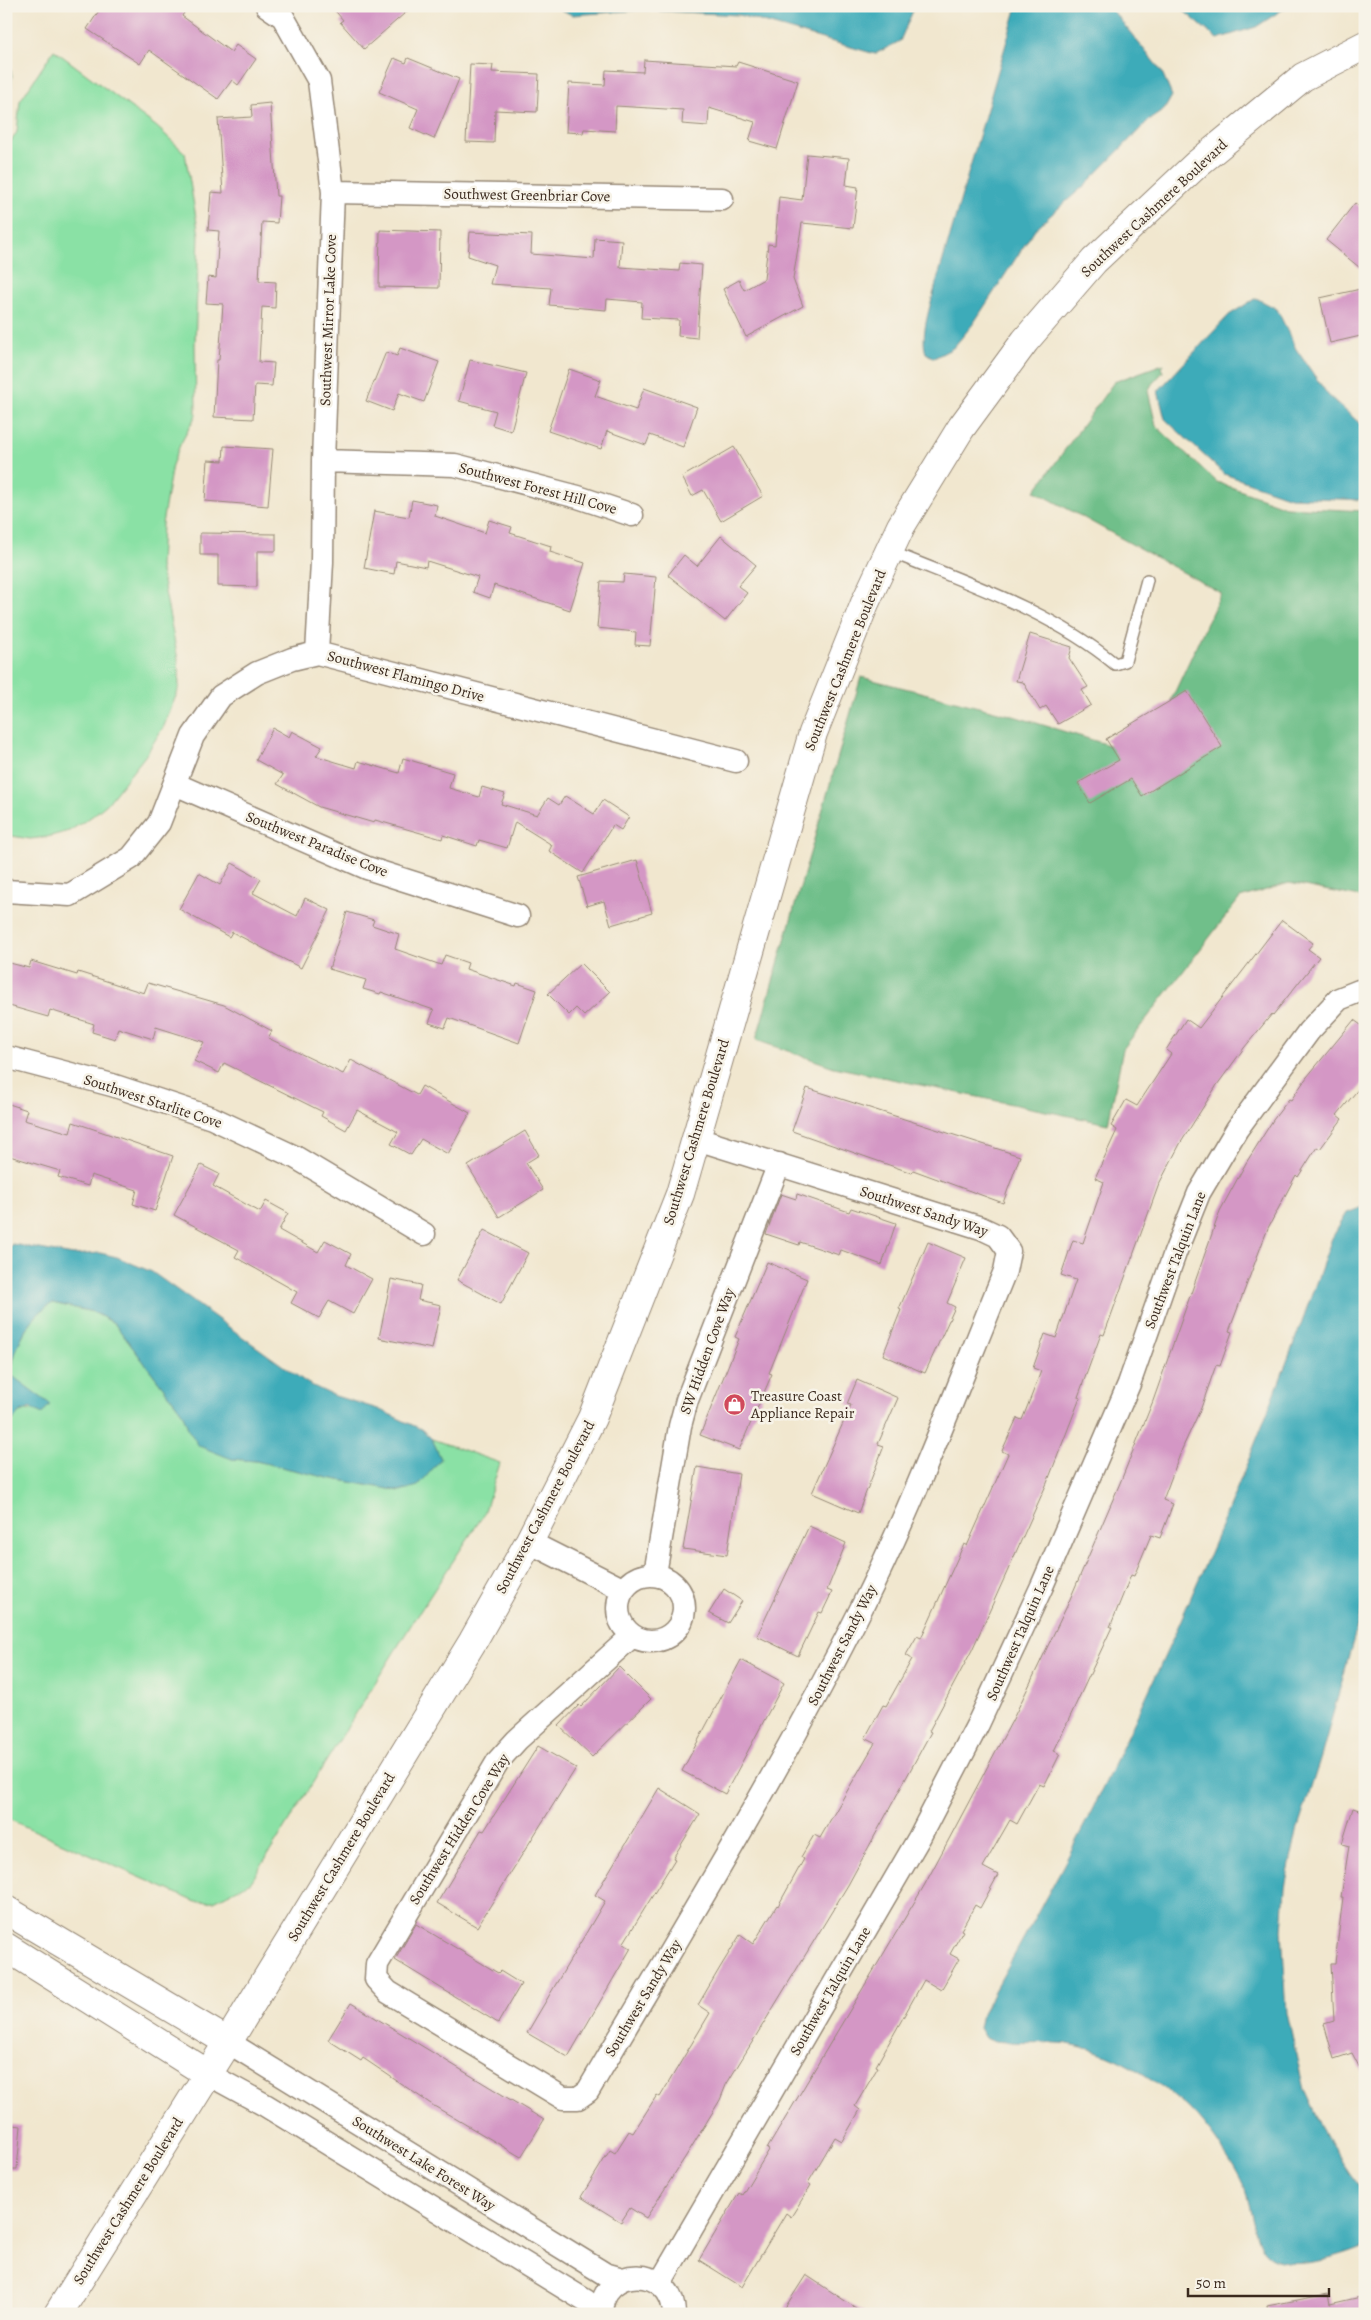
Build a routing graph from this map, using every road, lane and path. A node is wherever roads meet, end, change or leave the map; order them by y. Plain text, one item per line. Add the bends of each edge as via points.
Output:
1 (267, 6) edge
2 (1365, 44) edge
3 (333, 192) junction
4 (722, 199) dead end
5 (323, 461) junction
6 (632, 515) dead end
7 (890, 551) junction
8 (1147, 580) dead end
9 (317, 653) junction
10 (736, 762) dead end
11 (175, 784) junction
12 (6, 891) edge
13 (518, 916) dead end
14 (1365, 992) edge
15 (6, 1057) edge
16 (697, 1139) junction
17 (780, 1164) junction
18 (424, 1234) dead end
19 (529, 1542) junction
20 (655, 1574) junction
21 (622, 1589) junction
22 (632, 1636) junction
23 (6, 1910) edge
24 (6, 1947) edge
25 (376, 1978) joint
26 (228, 2042) junction
27 (208, 2074) junction
28 (464, 2188) junction
29 (452, 2219) junction
30 (623, 2279) junction
31 (660, 2283) junction
32 (58, 2314) edge
33 (600, 2314) edge
34 (674, 2314) edge

1 - 3 street, Southwest Mirror Lake Cove via 283,17 319,80
2 - 7 street, Southwest Cashmere Boulevard via 1303,77 1197,164 1094,261 1025,340 961,428 901,526
3 - 4 street, Southwest Greenbriar Cove
3 - 5 street, Southwest Mirror Lake Cove
5 - 6 street, Southwest Forest Hill Cove via 455,465 578,497
5 - 9 street, Southwest Mirror Lake Cove
7 - 8 lane via 1036,613 1094,646 1115,664 1125,661
7 - 16 street, Southwest Cashmere Boulevard via 865,603 813,732
9 - 10 street, Southwest Flamingo Drive
9 - 11 street, Southwest Flamingo Drive via 258,673 221,696 193,736
11 - 12 street, Southwest Flamingo Drive via 159,823 131,858 70,895
11 - 13 street, Southwest Paradise Cove via 367,868
14 - 31 street, Southwest Talquin Lane via 1359,991 1339,999 1309,1031 1237,1129 1199,1193 1129,1384 978,1724 919,1838
15 - 18 street, Southwest Starlite Cove via 112,1085 212,1118 295,1158
16 - 17 street, Southwest Sandy Way
16 - 19 street, Southwest Cashmere Boulevard via 680,1194 592,1418
17 - 20 street, SW Hidden Cove Way via 687,1400
17 - 25 street, Southwest Sandy Way via 981,1228 998,1236 1009,1252 1005,1271 922,1476 863,1606 779,1767 588,2090 578,2098 562,2098 388,1992
19 - 21 street
19 - 26 street, Southwest Cashmere Boulevard via 473,1641
20 - 21 street via 641,1575
20 - 22 street via 678,1588 684,1598 683,1620 671,1635 662,1639 651,1642
21 - 22 street via 617,1612
22 - 25 street, Southwest Hidden Cove Way via 498,1761 377,1964
23 - 26 street
24 - 27 street
26 - 27 street, Southwest Cashmere Boulevard
26 - 28 street, Southwest Lake Forest Way
27 - 29 street
27 - 32 street, Southwest Cashmere Boulevard
28 - 29 street via 464,2207
28 - 30 street, Southwest Lake Forest Way via 605,2274
29 - 33 street via 586,2301
30 - 31 street via 648,2277
30 - 33 street via 612,2285
31 - 34 street via 674,2304

